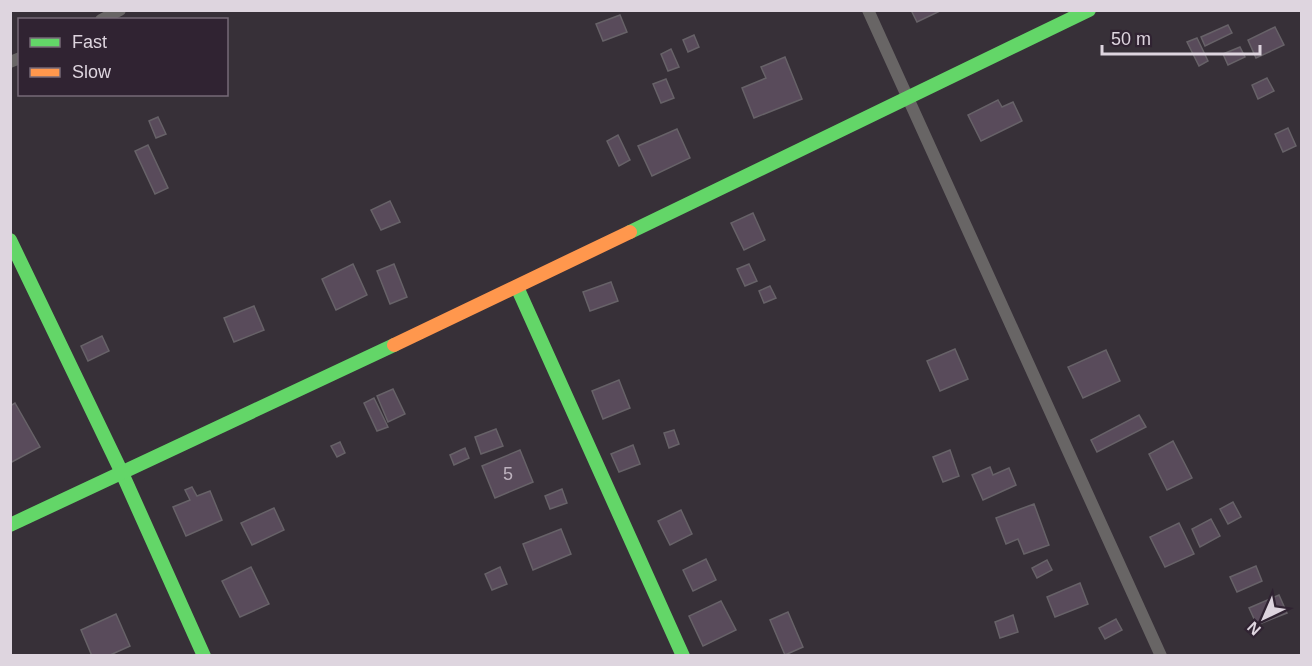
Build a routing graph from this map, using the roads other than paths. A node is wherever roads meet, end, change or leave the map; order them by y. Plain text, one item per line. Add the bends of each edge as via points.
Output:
1 (120, 10) edge
2 (868, 10) edge
3 (1089, 10) edge
4 (105, 18) edge
5 (910, 98) junction
6 (10, 240) edge
7 (517, 286) junction
8 (123, 473) junction
9 (10, 525) edge
10 (204, 656) edge
11 (683, 656) edge
12 (1161, 656) edge

1 - 4 lane
2 - 5 lane
3 - 5 street
5 - 7 street
5 - 12 lane
6 - 8 street
7 - 8 street
7 - 11 street
8 - 9 street
8 - 10 street

